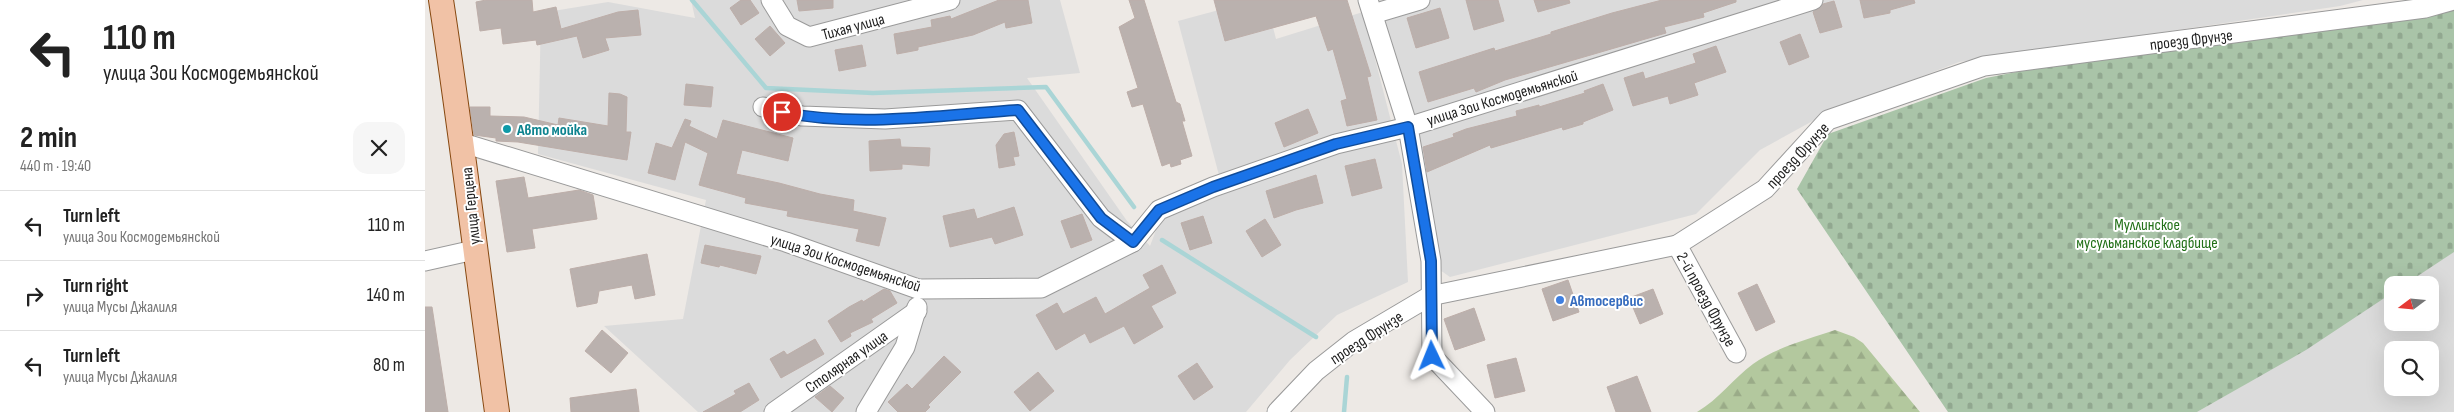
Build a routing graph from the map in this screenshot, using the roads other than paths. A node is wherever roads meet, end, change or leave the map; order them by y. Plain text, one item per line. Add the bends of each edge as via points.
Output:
1 (441, 0) edge
2 (771, 0) edge
3 (949, 0) edge
4 (1420, 0) edge
5 (1813, 0) edge
6 (2454, 0) edge
7 (1370, 7) edge
8 (763, 107) dead end
9 (1408, 127) junction
10 (463, 143) junction
11 (1133, 242) junction
12 (1677, 245) junction
13 (474, 250) junction
14 (425, 261) edge
15 (918, 289) junction
16 (1430, 296) junction
17 (917, 311) junction
18 (1736, 353) dead end
19 (497, 412) edge
20 (775, 412) edge
21 (866, 412) edge
22 (1277, 412) edge
23 (1485, 412) edge

1 - 10 main road, улица Герцена
2 - 3 street, Тихая улица via 787,26 809,37
4 - 7 street
5 - 9 street, улица Зои Космодемьянской
6 - 12 street, проезд Фрунзе via 2425,8 1984,66 1828,120 1765,190
7 - 9 street
8 - 11 street via 802,116 885,119 1018,110 1101,218
9 - 11 street, улица Зои Космодемьянской via 1336,144 1213,187 1159,210
9 - 16 street via 1431,261
10 - 13 main road, улица Герцена
10 - 15 street, улица Зои Космодемьянской via 786,242
11 - 15 street, улица Зои Космодемьянской via 1041,288
12 - 16 street, проезд Фрунзе
12 - 18 street, 2-й проезд Фрунзе
13 - 14 street
13 - 19 main road, улица Герцена
15 - 17 street
16 - 22 street, проезд Фрунзе via 1354,341 1317,370
16 - 23 street via 1432,356
17 - 20 street, Столярная улица
17 - 21 street via 905,347

